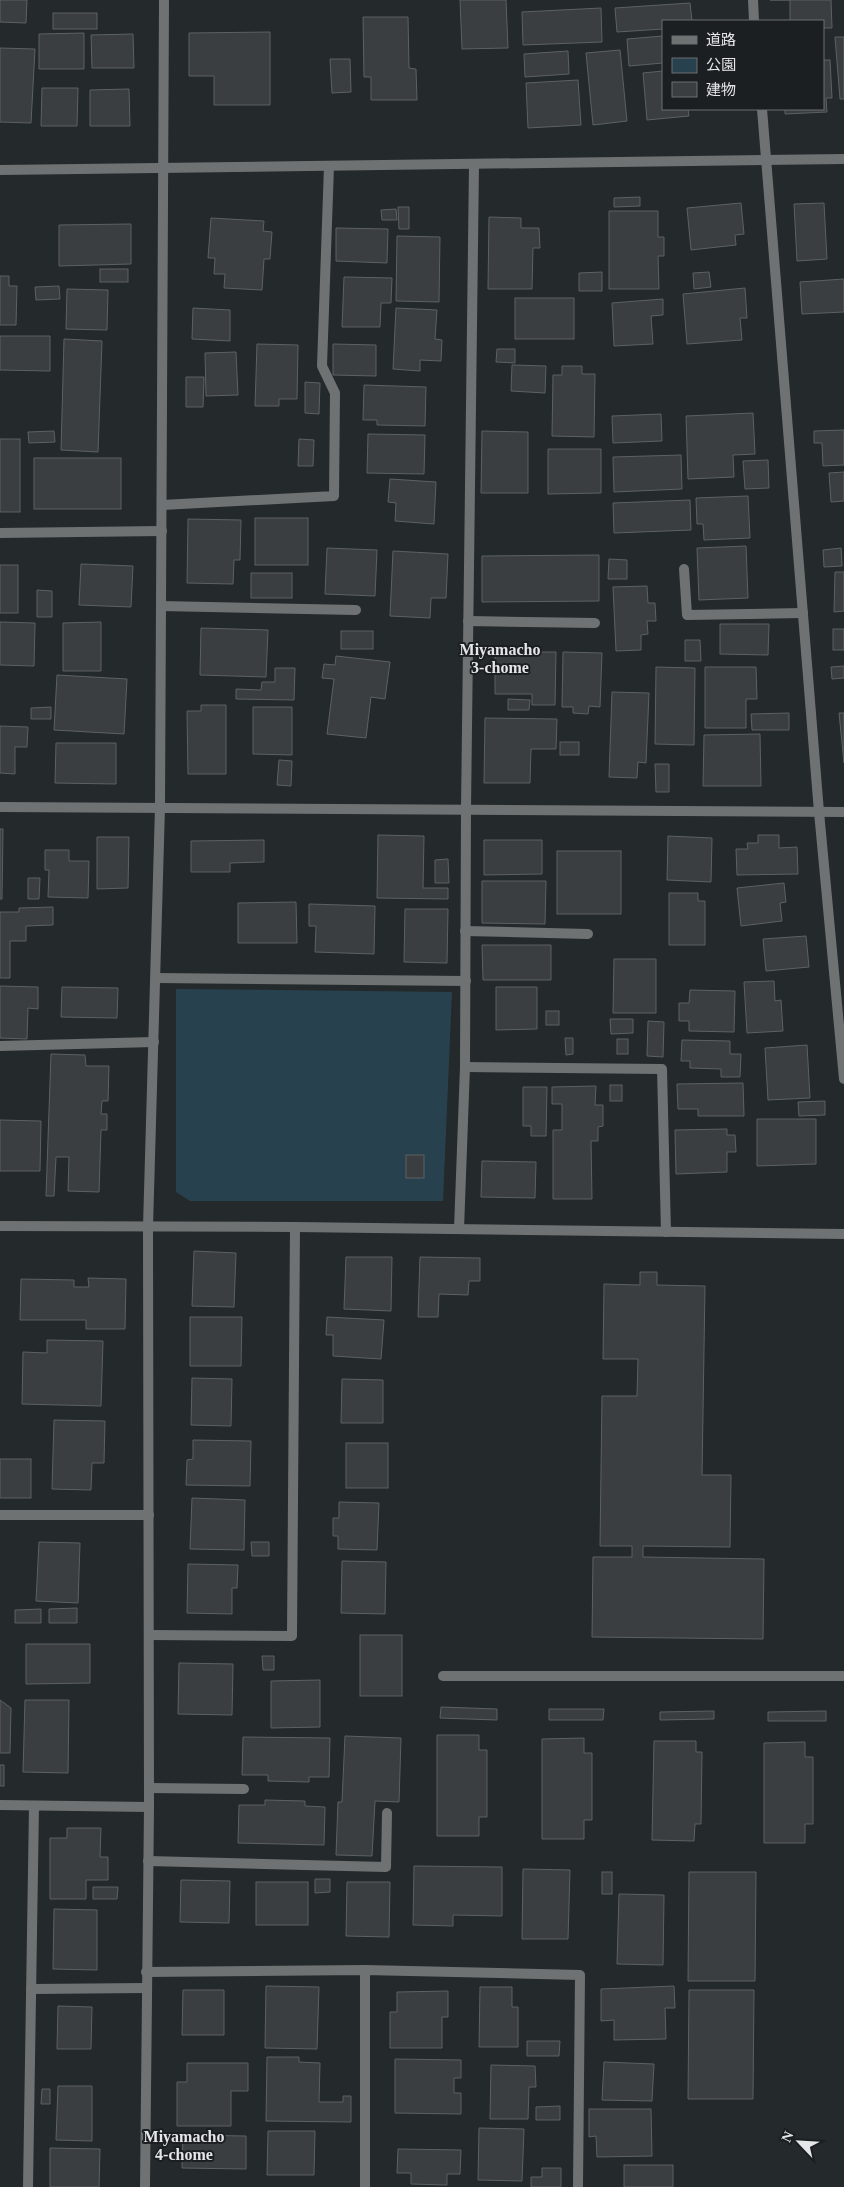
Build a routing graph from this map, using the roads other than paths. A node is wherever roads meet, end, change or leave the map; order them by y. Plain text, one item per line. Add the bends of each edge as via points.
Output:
1 (164, 0) edge
2 (753, 0) edge
3 (754, 20) edge
4 (762, 110) edge
5 (844, 159) edge
6 (767, 162) junction
7 (474, 164) junction
8 (328, 166) junction
9 (164, 169) junction
10 (0, 170) edge
11 (162, 505) junction
12 (162, 531) junction
13 (0, 533) edge
14 (684, 569) dead end
15 (161, 606) junction
16 (356, 610) dead end
17 (804, 613) junction
18 (468, 621) junction
19 (595, 624) dead end
20 (0, 807) edge
21 (160, 807) junction
22 (466, 809) junction
23 (819, 812) junction
24 (844, 812) edge
25 (465, 931) junction
26 (588, 934) dead end
27 (156, 978) junction
28 (466, 981) junction
29 (154, 1042) junction
30 (0, 1046) edge
31 (466, 1067) junction
32 (844, 1079) edge
33 (0, 1226) edge
34 (148, 1227) junction
35 (295, 1227) junction
36 (459, 1229) junction
37 (666, 1232) junction
38 (844, 1234) edge
39 (0, 1515) edge
40 (150, 1515) junction
41 (149, 1635) junction
42 (443, 1676) dead end
43 (844, 1676) edge
44 (148, 1788) junction
45 (244, 1789) dead end
46 (0, 1805) edge
47 (34, 1806) junction
48 (149, 1807) junction
49 (387, 1813) dead end
50 (148, 1861) junction
51 (365, 1970) junction
52 (146, 1972) junction
53 (146, 1988) junction
54 (31, 1989) junction
55 (28, 2187) edge
56 (145, 2187) edge
57 (365, 2187) edge
58 (578, 2187) edge

1 - 9 street
2 - 3 street
4 - 6 street
5 - 6 street
6 - 7 street
6 - 17 street
7 - 8 street
7 - 18 street
8 - 9 street
8 - 11 street via 322,366 335,393 334,496
9 - 10 street
9 - 11 street
11 - 12 street
12 - 13 street
12 - 15 street
14 - 17 street via 687,615
15 - 16 street
15 - 21 street
17 - 23 street
18 - 19 street
18 - 22 street
20 - 21 street
21 - 22 street
21 - 27 street
22 - 23 street
22 - 25 street
23 - 24 street
23 - 32 street
25 - 26 street
25 - 28 street
27 - 28 street
27 - 29 street
28 - 31 street
29 - 30 street
29 - 34 street
31 - 36 street
31 - 37 street via 662,1069
33 - 34 street
34 - 35 street
34 - 40 street
35 - 36 street
35 - 41 street via 292,1636
36 - 37 street
37 - 38 street
39 - 40 street
40 - 41 street
41 - 44 street
42 - 43 street
44 - 45 street
44 - 48 street
46 - 47 street
47 - 48 street
47 - 54 street
48 - 50 street
49 - 50 street via 386,1866
50 - 52 street
51 - 52 street
51 - 57 street
51 - 58 street via 580,1975
52 - 53 street
53 - 54 street
53 - 56 street
54 - 55 street

